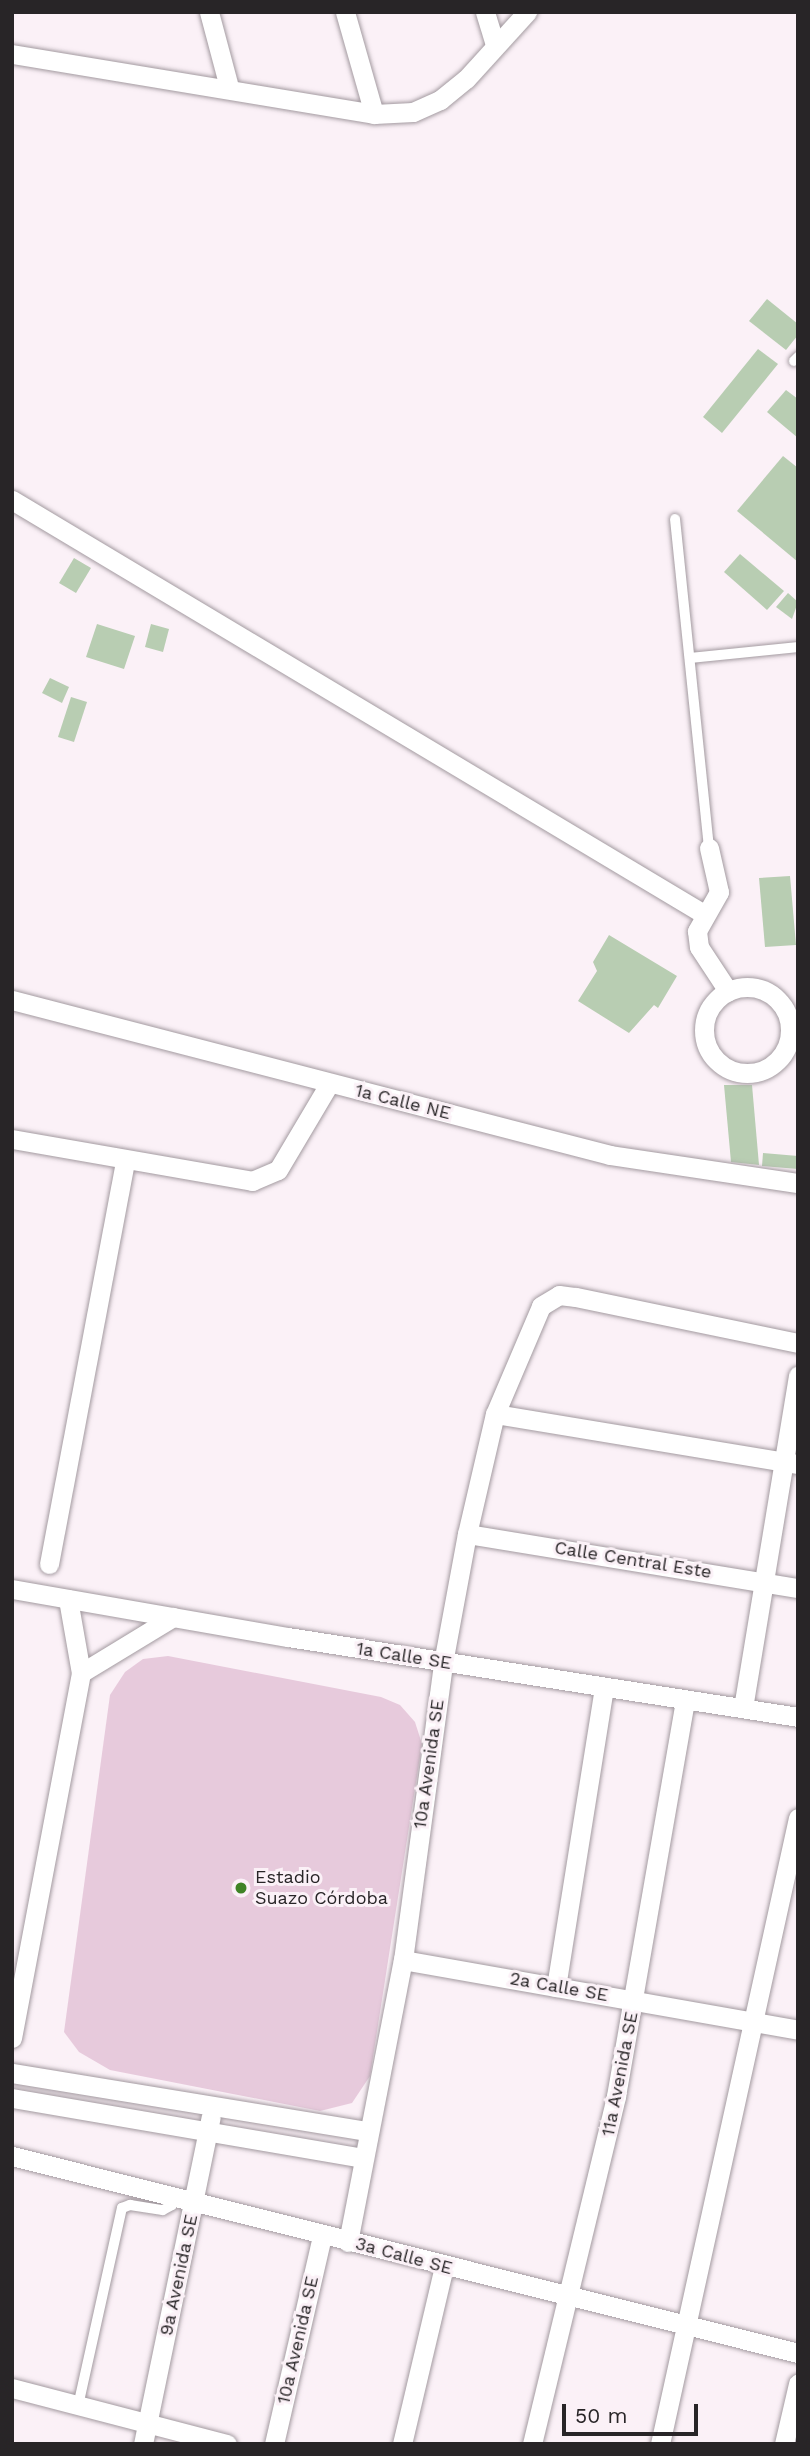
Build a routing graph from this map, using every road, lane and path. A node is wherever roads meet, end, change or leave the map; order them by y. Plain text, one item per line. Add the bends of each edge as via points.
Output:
1 (209, 12) edge
2 (345, 12) edge
3 (485, 12) edge
4 (527, 12) edge
5 (495, 45) junction
6 (12, 54) edge
7 (229, 88) junction
8 (373, 114) junction
9 (12, 500) edge
10 (676, 519) dead end
11 (798, 647) edge
12 (690, 658) junction
13 (709, 848) joint
14 (704, 914) junction
15 (728, 991) junction
16 (12, 1000) edge
17 (329, 1084) junction
18 (12, 1139) edge
19 (125, 1161) junction
20 (798, 1183) edge
21 (798, 1343) edge
22 (798, 1376) edge
23 (495, 1414) junction
24 (790, 1463) edge
25 (467, 1534) junction
26 (50, 1564) dead end
27 (764, 1581) junction
28 (798, 1587) edge
29 (12, 1589) edge
30 (68, 1599) junction
31 (173, 1617) junction
32 (443, 1662) junction
33 (81, 1673) junction
34 (604, 1686) junction
35 (685, 1700) junction
36 (743, 1708) junction
37 (798, 1717) edge
38 (798, 1818) edge
39 (403, 1960) junction
40 (556, 1987) junction
41 (634, 2001) junction
42 (754, 2022) junction
43 (798, 2030) edge
44 (12, 2038) edge
45 (12, 2073) edge
46 (12, 2098) edge
47 (213, 2105) junction
48 (208, 2130) junction
49 (368, 2131) junction
50 (12, 2156) edge
51 (364, 2158) junction
52 (174, 2197) junction
53 (194, 2203) junction
54 (323, 2236) junction
55 (348, 2242) junction
56 (444, 2267) junction
57 (570, 2299) junction
58 (686, 2326) junction
59 (798, 2353) edge
60 (798, 2384) edge
61 (12, 2388) edge
62 (78, 2406) junction
63 (148, 2424) junction
64 (143, 2444) edge
65 (228, 2444) edge
66 (274, 2444) edge
67 (402, 2444) edge
68 (532, 2444) edge
69 (660, 2444) edge
70 (784, 2444) edge

1 - 7 street
2 - 8 street
3 - 5 street
4 - 5 street
5 - 8 street via 440,100 413,112
6 - 7 street
7 - 8 street
9 - 14 street
10 - 12 lane
11 - 12 lane
12 - 13 lane
13 - 14 street via 719,892 717,902
14 - 15 street via 697,931 699,947
15 - 15 street via 709,1009 704,1022 708,1048 726,1068 765,1069 785,1050 790,1024 786,1012 767,992 741,987
16 - 17 street, 1a Calle NE
17 - 19 street via 278,1170 266,1177 252,1181
17 - 20 street, 1a Calle NE via 610,1155
18 - 19 street
19 - 26 street
21 - 23 street, 10a Avenida SE via 576,1297 549,1299 541,1306
22 - 24 street
23 - 24 street
23 - 25 street, 10a Avenida SE
24 - 27 street
25 - 27 street, Calle Central Este
25 - 32 street, 10a Avenida SE
27 - 28 street, Calle Central Este
27 - 36 street
29 - 30 street, 1a Calle SE
30 - 31 street, 1a Calle SE
30 - 33 street
31 - 32 street, 1a Calle SE
31 - 33 street
32 - 34 street, 1a Calle SE
32 - 39 street, 10a Avenida SE
33 - 44 street
34 - 35 street, 1a Calle SE
34 - 40 street
35 - 36 street, 1a Calle SE
35 - 41 street, 11a Avenida SE
36 - 37 street, 1a Calle SE
38 - 42 street
39 - 40 street, 2a Calle SE
39 - 49 street, 10a Avenida SE
40 - 41 street, 2a Calle SE
41 - 42 street, 2a Calle SE
41 - 57 street, 11a Avenida SE
42 - 43 street, 2a Calle SE
42 - 58 street
45 - 47 street
46 - 48 street
47 - 48 street, 9a Avenida SE
47 - 49 street
48 - 51 street
48 - 53 street, 9a Avenida SE
49 - 51 street, 10a Avenida SE
50 - 52 street, 3a Calle SE
51 - 55 street, 10a Avenida SE
52 - 53 street, 3a Calle SE
52 - 62 lane via 163,2210 122,2208
53 - 54 street, 3a Calle SE
53 - 63 street, 9a Avenida SE
54 - 55 street, 3a Calle SE
54 - 66 street, 10a Avenida SE
55 - 56 street, 3a Calle SE
56 - 57 street, 3a Calle SE
56 - 67 street
57 - 58 street, 3a Calle SE
57 - 68 street, 11a Avenida SE
58 - 59 street, 3a Calle SE
58 - 69 street
60 - 70 street
61 - 62 street
62 - 63 street
63 - 64 street, 9a Avenida SE
63 - 65 street

